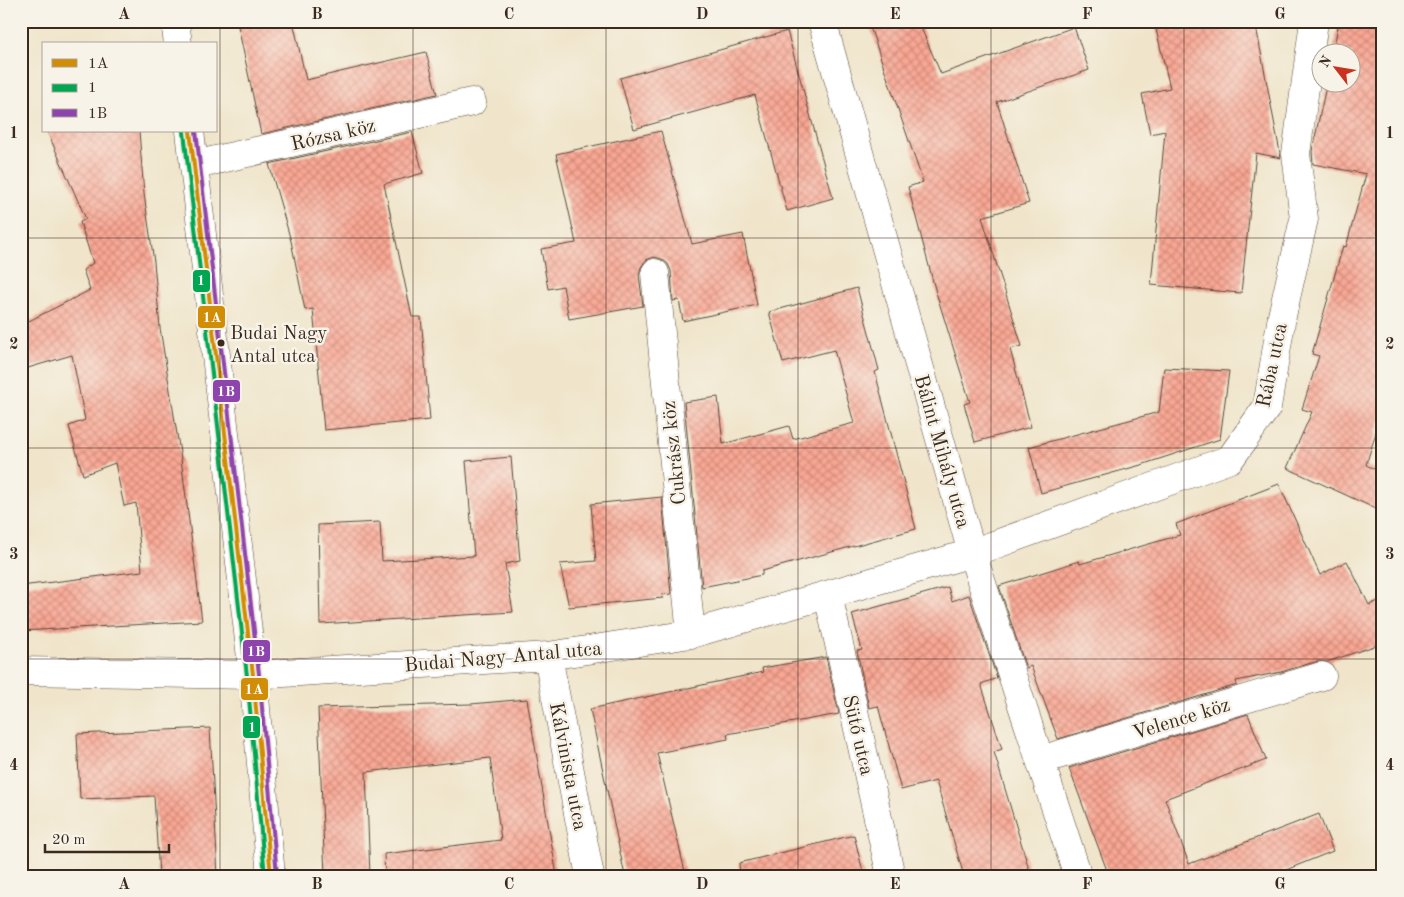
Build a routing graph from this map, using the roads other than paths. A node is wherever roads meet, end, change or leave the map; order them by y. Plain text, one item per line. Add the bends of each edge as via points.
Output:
1 (175, 21) edge
2 (822, 21) edge
3 (1314, 21) edge
4 (178, 42) edge
5 (472, 102) dead end
6 (190, 132) edge
7 (194, 165) junction
8 (655, 272) dead end
9 (972, 553) junction
10 (828, 595) junction
11 (691, 634) junction
12 (548, 656) junction
13 (21, 671) edge
14 (252, 675) junction
15 (1322, 676) dead end
16 (1041, 760) junction
17 (271, 876) edge
18 (590, 876) edge
19 (891, 876) edge
20 (1078, 876) edge

1 - 4 street
2 - 9 street, Bálint Mihály utca
3 - 9 street, Rába utca via 1296,154 1304,219 1282,316 1267,407 1230,459
5 - 7 street, Rózsa köz
6 - 7 street
7 - 14 street
8 - 11 street, Cukrász köz
9 - 10 street, Budai Nagy Antal utca
9 - 16 street, Bálint Mihály utca
10 - 11 street, Budai Nagy Antal utca
10 - 19 street, Sütő utca
11 - 12 street, Budai Nagy Antal utca
12 - 14 street, Budai Nagy Antal utca
12 - 18 street, Kálvinista utca
13 - 14 street, Budai Nagy Antal utca
14 - 17 street
15 - 16 street, Velence köz
16 - 20 street, Bálint Mihály utca

